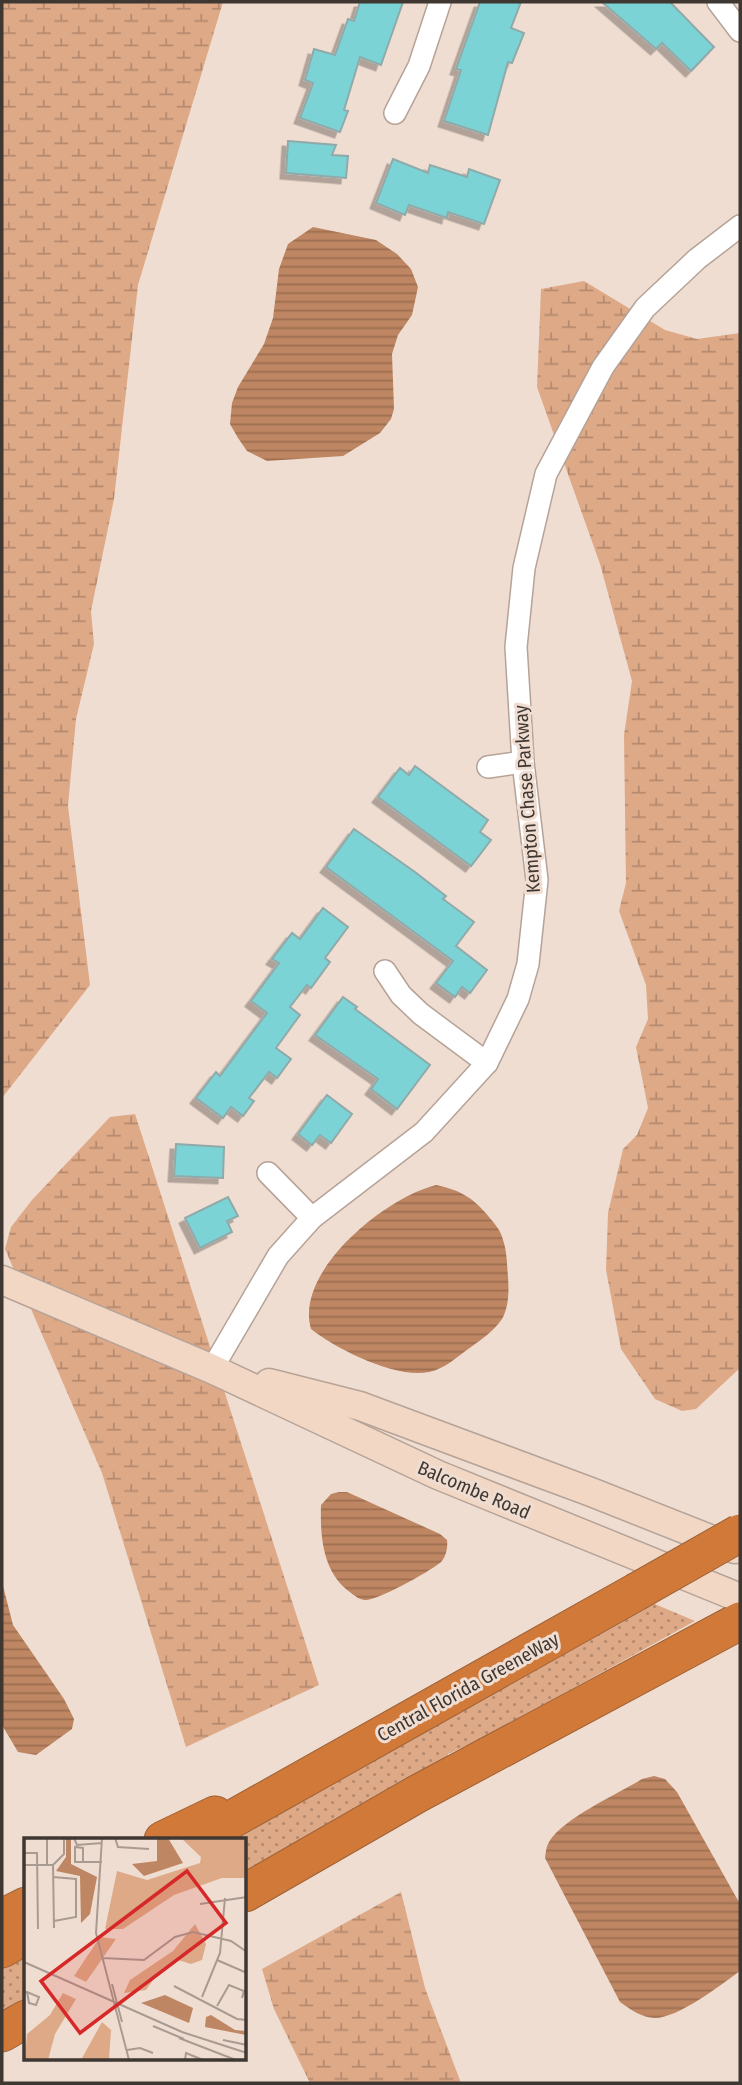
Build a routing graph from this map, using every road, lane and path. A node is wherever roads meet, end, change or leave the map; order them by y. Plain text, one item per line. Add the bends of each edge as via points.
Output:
1 (440, 2) edge
2 (718, 2) edge
3 (740, 31) edge
4 (395, 113) dead end
5 (740, 226) edge
6 (523, 762) junction
7 (488, 767) dead end
8 (385, 971) dead end
9 (488, 1063) junction
10 (268, 1172) dead end
11 (312, 1218) junction
12 (2, 1280) edge
13 (212, 1369) junction
14 (740, 1533) edge
15 (740, 1551) edge
16 (736, 1616) edge
17 (384, 1734) junction
18 (167, 1838) edge
19 (199, 1838) edge
20 (247, 1892) edge
21 (24, 1907) edge
22 (2, 1918) edge
23 (24, 1936) edge
24 (2, 1949) edge
25 (24, 2020) edge
26 (2, 2033) edge

1 - 4 street via 419,66
2 - 3 street
5 - 6 street, Kempton Chase Parkway via 645,307 603,366 546,474 524,568 516,646
6 - 7 street
6 - 9 street, Kempton Chase Parkway via 537,880 528,964 518,999
8 - 9 street via 421,1014
9 - 11 street, Kempton Chase Parkway via 424,1132
10 - 11 street
11 - 13 street, Kempton Chase Parkway via 278,1256
12 - 13 street, Balcombe Road
13 - 15 street, Balcombe Road via 360,1406
13 - 16 street, Balcombe Road
14 - 17 highway, Central Florida GreeneWay, bridge
16 - 20 highway
17 - 18 highway
17 - 19 highway, Central Florida GreeneWay
21 - 22 highway
23 - 24 highway
25 - 26 highway

